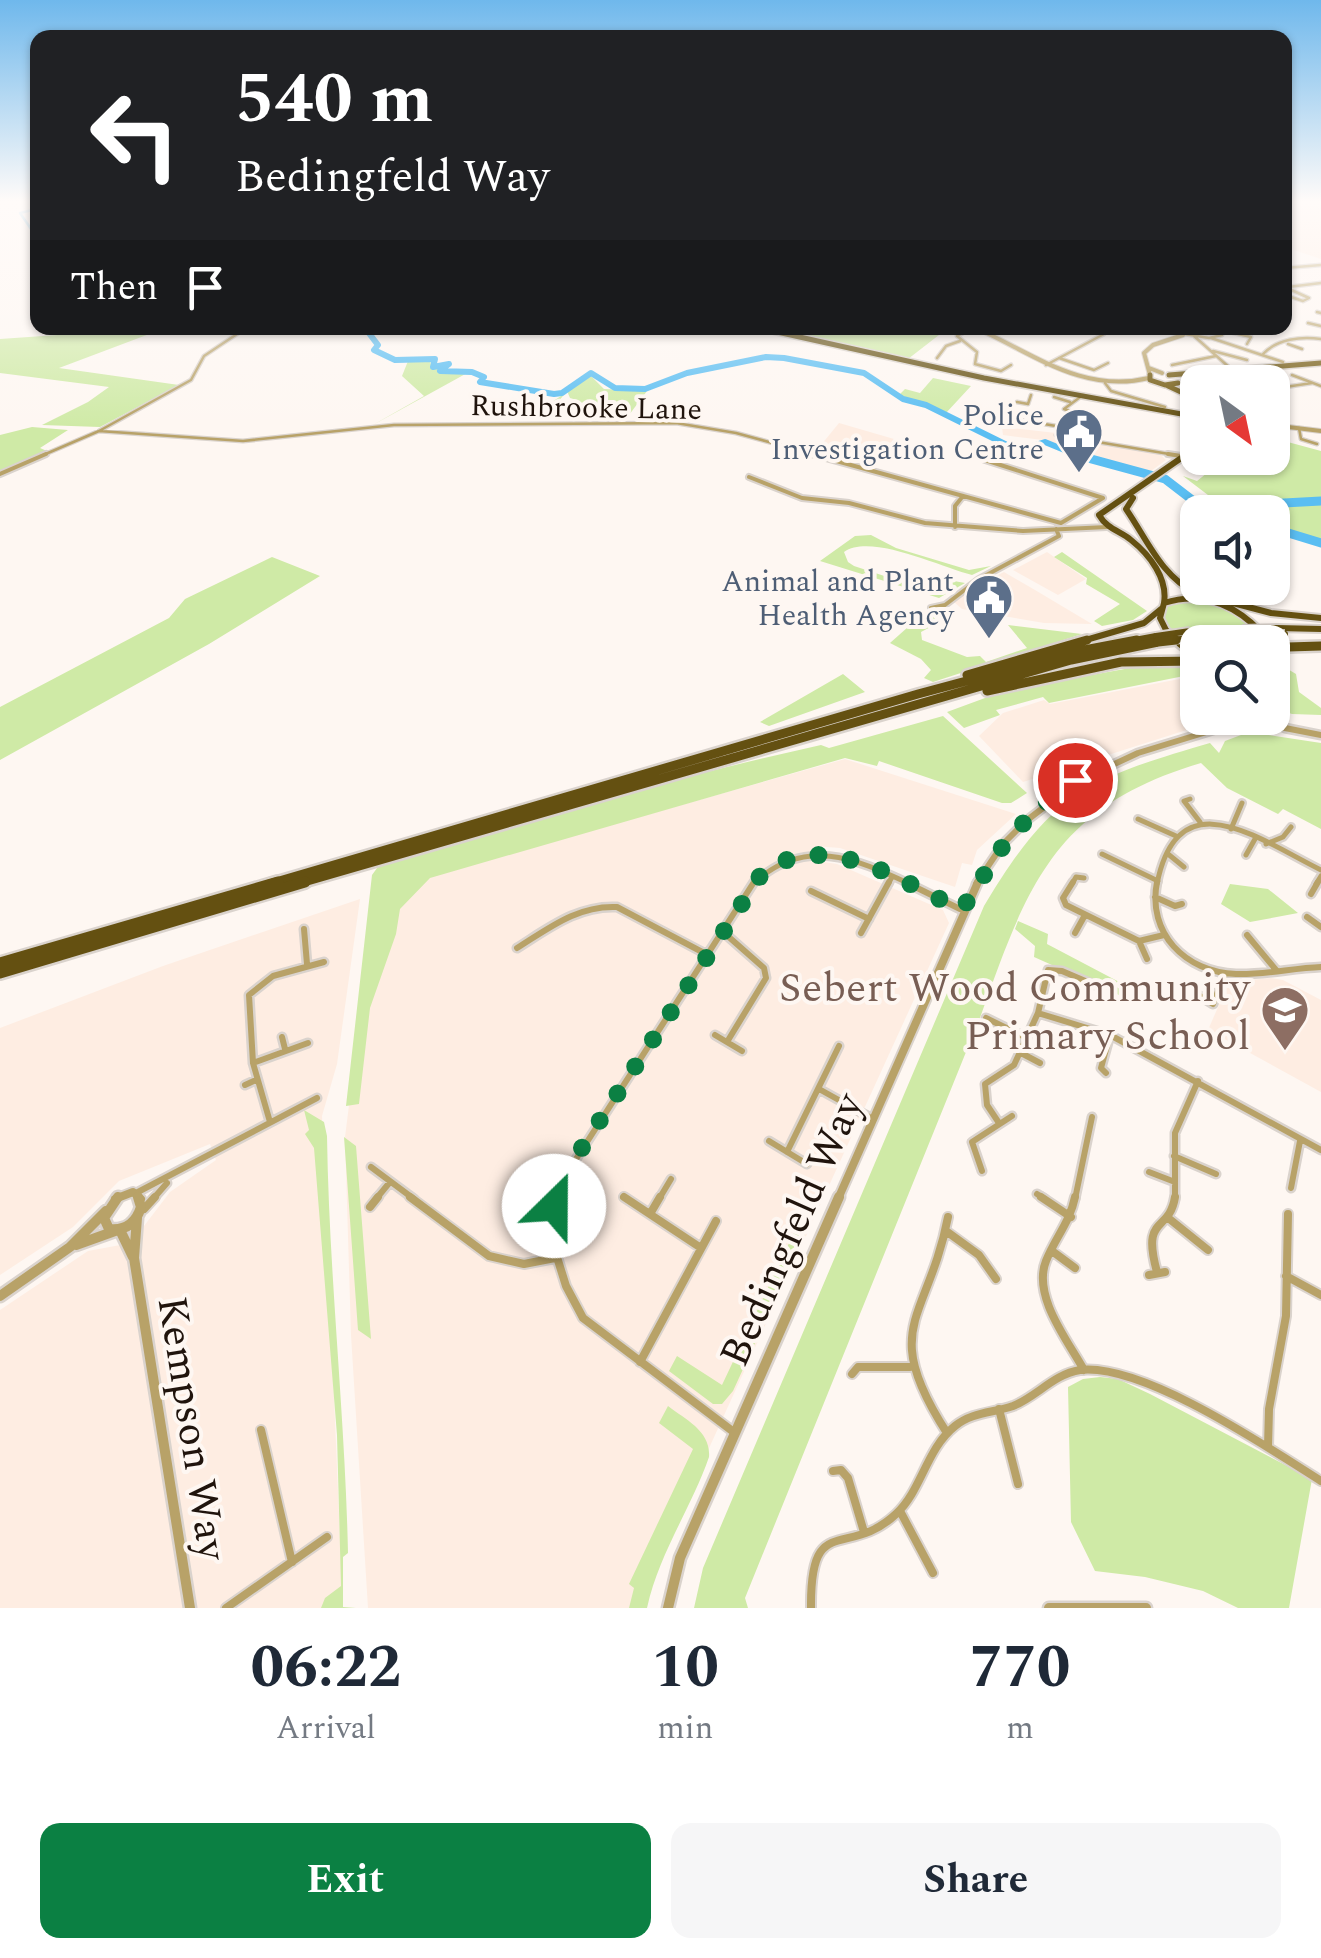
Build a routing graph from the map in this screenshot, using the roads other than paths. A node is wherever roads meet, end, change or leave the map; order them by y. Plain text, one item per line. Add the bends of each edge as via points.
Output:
1 (1321, 285) edge
2 (1292, 287) edge
3 (1292, 291) edge
4 (1292, 297) edge
5 (1308, 323) dead end
6 (1321, 326) edge
7 (236, 335) edge
8 (790, 335) edge
9 (957, 335) edge
10 (990, 335) edge
11 (1102, 335) edge
12 (1182, 335) edge
13 (1189, 335) edge
14 (1220, 335) edge
15 (1244, 335) edge
16 (1255, 335) edge
17 (1194, 336) junction
18 (1252, 337) junction
19 (1212, 338) junction
20 (1321, 339) edge
21 (960, 342) junction
22 (1247, 344) dead end
23 (1288, 344) junction
24 (1302, 349) dead end
25 (1210, 351) junction
26 (1263, 354) junction
27 (1216, 356) junction
28 (937, 358) dead end
29 (1247, 360) dead end
30 (1108, 362) dead end
31 (1284, 362) dead end
32 (1053, 363) junction
33 (1321, 364) edge
34 (1172, 365) dead end
35 (1226, 365) edge
36 (1009, 366) dead end
37 (1290, 367) edge
38 (1149, 373) junction
39 (1165, 374) junction
40 (1180, 375) edge
41 (1292, 375) dead end
42 (1137, 381) junction
43 (1178, 381) junction
44 (1106, 383) junction
45 (1312, 383) junction
46 (1161, 384) junction
47 (1180, 385) edge
48 (1290, 386) edge
49 (1321, 386) edge
50 (1033, 388) junction
51 (1180, 391) edge
52 (1082, 395) junction
53 (1054, 396) dead end
54 (1017, 402) dead end
55 (1070, 402) junction
56 (1161, 407) junction
57 (1180, 411) edge
58 (1081, 415) dead end
59 (1014, 419) dead end
60 (1290, 427) edge
61 (1066, 428) junction
62 (1299, 428) junction
63 (1084, 430) dead end
64 (99, 431) junction
65 (1321, 431) edge
66 (1056, 436) dead end
67 (1067, 437) junction
68 (1317, 444) dead end
69 (1178, 458) joint
70 (985, 460) dead end
71 (1180, 460) edge
72 (0, 474) edge
73 (750, 477) dead end
74 (1151, 479) junction
75 (964, 496) junction
76 (1101, 515) junction
77 (1136, 521) junction
78 (1083, 526) junction
79 (956, 527) junction
80 (1112, 528) junction
81 (1056, 529) junction
82 (1180, 584) edge
83 (1180, 598) edge
84 (1224, 605) edge
85 (1237, 605) edge
86 (1162, 606) junction
87 (931, 608) dead end
88 (1321, 618) edge
89 (1255, 625) edge
90 (1321, 632) edge
91 (1157, 639) junction
92 (1180, 643) edge
93 (1321, 646) edge
94 (1290, 647) edge
95 (1180, 659) edge
96 (918, 694) junction
97 (887, 715) junction
98 (1290, 729) edge
99 (1204, 735) edge
100 (1321, 735) edge
101 (1190, 799) dead end
102 (1242, 803) dead end
103 (1138, 819) dead end
104 (1200, 822) junction
105 (1290, 827) dead end
106 (1231, 829) junction
107 (1176, 836) junction
108 (1255, 839) junction
109 (1266, 844) junction
110 (1102, 854) dead end
111 (1168, 854) junction
112 (1246, 854) dead end
113 (1184, 866) dead end
114 (1321, 873) edge
115 (892, 878) junction
116 (1084, 878) dead end
117 (1158, 881) junction
118 (811, 891) dead end
119 (1312, 894) dead end
120 (1155, 897) junction
121 (1182, 904) dead end
122 (960, 909) junction
123 (1085, 915) junction
124 (1307, 917) dead end
125 (869, 919) junction
126 (1321, 927) edge
127 (304, 929) dead end
128 (722, 931) junction
129 (861, 933) dead end
130 (1076, 933) dead end
131 (1164, 935) junction
132 (1247, 935) dead end
133 (1139, 941) junction
134 (517, 948) dead end
135 (706, 954) junction
136 (1147, 959) dead end
137 (0, 962) edge
138 (324, 962) dead end
139 (307, 964) junction
140 (1321, 967) edge
141 (1276, 970) junction
142 (0, 973) edge
143 (1224, 973) junction
144 (1097, 986) dead end
145 (1200, 996) dead end
146 (1038, 1013) junction
147 (986, 1018) dead end
148 (715, 1035) dead end
149 (1110, 1036) junction
150 (282, 1038) dead end
151 (1027, 1038) junction
152 (727, 1042) junction
153 (308, 1043) dead end
154 (839, 1046) dead end
155 (285, 1050) junction
156 (742, 1051) dead end
157 (1021, 1053) junction
158 (253, 1063) junction
159 (1040, 1063) dead end
160 (1106, 1074) dead end
161 (256, 1080) junction
162 (1198, 1080) junction
163 (245, 1085) dead end
164 (818, 1088) junction
165 (316, 1098) dead end
166 (1012, 1116) dead end
167 (1092, 1117) dead end
168 (873, 1119) junction
169 (270, 1122) junction
170 (999, 1123) junction
171 (1300, 1140) junction
172 (768, 1141) dead end
173 (1321, 1150) edge
174 (786, 1152) junction
175 (1174, 1156) junction
176 (807, 1164) dead end
177 (371, 1167) dead end
178 (982, 1172) dead end
179 (1149, 1172) dead end
180 (1216, 1174) dead end
181 (172, 1178) junction
182 (671, 1178) dead end
183 (390, 1182) junction
184 (1176, 1182) junction
185 (1291, 1188) dead end
186 (136, 1193) junction
187 (1037, 1194) dead end
188 (624, 1197) dead end
189 (370, 1207) dead end
190 (106, 1210) junction
191 (650, 1214) junction
192 (1288, 1214) dead end
193 (139, 1215) junction
194 (1071, 1217) junction
195 (948, 1218) dead end
196 (1167, 1218) junction
197 (716, 1220) dead end
198 (117, 1230) junction
199 (946, 1231) junction
200 (70, 1248) junction
201 (700, 1248) junction
202 (1208, 1250) dead end
203 (1052, 1251) junction
204 (134, 1258) junction
205 (555, 1258) junction
206 (1075, 1268) dead end
207 (1157, 1273) dead end
208 (1286, 1276) junction
209 (996, 1279) dead end
210 (1321, 1294) edge
211 (0, 1296) edge
212 (640, 1362) junction
213 (910, 1367) junction
214 (1084, 1370) junction
215 (852, 1374) dead end
216 (999, 1409) junction
217 (262, 1430) dead end
218 (735, 1433) junction
219 (947, 1433) junction
220 (1268, 1447) junction
221 (833, 1471) dead end
222 (1321, 1480) edge
223 (1018, 1484) dead end
224 (900, 1510) junction
225 (864, 1532) junction
226 (327, 1537) dead end
227 (292, 1562) junction
228 (934, 1573) dead end
229 (190, 1608) edge
230 (226, 1608) edge
231 (668, 1608) edge
232 (811, 1608) edge
233 (1049, 1608) edge
234 (1146, 1608) edge

1 - 2 street
3 - 4 street via 1310,298
5 - 6 street
7 - 64 street via 200,361 192,380
8 - 50 highway
9 - 21 street
10 - 32 street
11 - 32 street
12 - 38 street via 1149,348 1143,359
13 - 17 street
14 - 19 street
15 - 18 street
16 - 18 street
17 - 19 street
17 - 25 street
18 - 22 street
19 - 26 street
20 - 23 street via 1304,336
21 - 28 street
21 - 36 street via 977,352 978,366
23 - 24 street
23 - 26 street via 1273,344
25 - 27 street
25 - 29 street
26 - 31 street
27 - 34 street
27 - 35 street
30 - 32 street via 1094,370
32 - 44 street
33 - 37 main road
38 - 39 main road
38 - 42 street
38 - 46 main road
39 - 40 main road
39 - 43 main road
41 - 45 street
42 - 44 street
42 - 46 street
43 - 46 main road
43 - 47 main road
44 - 56 street
45 - 48 street
45 - 49 street
46 - 51 main road
50 - 52 highway
50 - 54 street via 1028,404
52 - 55 street
52 - 56 highway
53 - 55 street
55 - 58 street via 1064,409
56 - 57 highway
59 - 61 street
60 - 62 street
61 - 63 street
61 - 67 street
62 - 65 street
62 - 68 street via 1301,439
64 - 72 street
64 - 75 street, Rushbrooke Lane via 243,441 394,425 676,423 736,433
66 - 67 street
67 - 69 street
69 - 74 highway
70 - 75 street, Rushbrooke Lane via 1103,498 1061,524
71 - 74 highway
73 - 79 street via 802,498
74 - 76 highway
74 - 77 highway via 1126,505
75 - 79 street via 955,506
76 - 77 highway
76 - 78 street
76 - 80 highway
77 - 80 highway via 1130,530
77 - 82 highway via 1144,543
78 - 80 street
78 - 81 street
79 - 81 street
80 - 86 highway via 1133,541 1164,578
81 - 87 street via 1059,536 974,582 945,606
83 - 86 highway
84 - 89 highway
85 - 88 highway
86 - 92 highway via 1166,630
86 - 96 highway via 1144,623
90 - 91 highway, bridge
91 - 96 highway via 1074,652
91 - 97 highway
93 - 94 highway
95 - 97 highway via 1095,668
96 - 137 highway
97 - 142 highway
98 - 100 street, Bedingfeld Way
99 - 122 street, Bedingfeld Way via 1140,752 1075,780 1034,810
101 - 104 street via 1184,800
102 - 106 street
103 - 107 street
104 - 106 street
104 - 107 street
105 - 109 street
106 - 108 street
107 - 111 street
108 - 109 street
108 - 112 street
109 - 114 street
110 - 117 street
111 - 113 street
111 - 117 street
114 - 119 street
115 - 122 street
115 - 125 street
115 - 128 street via 837,856 787,859 754,882
116 - 123 street via 1076,877 1063,898
117 - 120 street
118 - 125 street
120 - 121 street
120 - 131 street
122 - 168 street, Bedingfeld Way
123 - 130 street
123 - 133 street
124 - 126 street
125 - 129 street
127 - 139 street
128 - 135 street
128 - 152 street via 764,968 766,978
131 - 133 street
131 - 143 street via 1188,959
132 - 141 street
133 - 136 street
134 - 135 street via 585,909 606,905
135 - 205 street via 560,1184
138 - 139 street
139 - 158 street via 249,990
140 - 141 street
141 - 143 street
143 - 145 street via 1213,1004
144 - 146 street via 1048,970
146 - 149 street
146 - 151 street
147 - 151 street
148 - 152 street
149 - 160 street via 1101,1068
149 - 162 street
150 - 155 street
151 - 157 street
152 - 156 street
153 - 155 street
154 - 164 street
155 - 158 street
157 - 159 street
157 - 170 street via 985,1084 984,1098
158 - 161 street
161 - 163 street
161 - 169 street
162 - 171 street
162 - 175 street via 1175,1133
164 - 168 street
164 - 174 street
165 - 169 street
166 - 170 street
167 - 194 street
168 - 218 street, Bedingfeld Way
169 - 181 street
170 - 178 street via 972,1142
171 - 173 street
171 - 185 street
172 - 174 street
174 - 176 street
175 - 180 street
175 - 184 street
177 - 183 street
179 - 184 street
181 - 186 street
181 - 193 street
182 - 191 street
183 - 189 street
183 - 205 street via 488,1256 524,1264
184 - 196 street
186 - 190 street via 121,1195
186 - 193 street
187 - 194 street
188 - 191 street
190 - 198 street, Kempson Way via 106,1224
190 - 200 street
191 - 201 street
192 - 208 street
193 - 198 street
193 - 204 street, Kempson Way
194 - 203 street
195 - 199 street
196 - 202 street
196 - 207 street via 1148,1243
197 - 201 street
198 - 200 street
198 - 204 street, Kempson Way
199 - 209 street via 979,1255
199 - 213 street via 911,1321
200 - 211 street
201 - 212 street
203 - 206 street
203 - 214 street via 1043,1276 1046,1302
204 - 229 street, Kempson Way
205 - 212 street via 583,1318
208 - 210 street
208 - 220 street
212 - 218 street
213 - 215 street via 858,1367
213 - 219 street
214 - 216 street via 1047,1381
214 - 220 street via 1109,1370 1146,1385
216 - 219 street via 974,1415
216 - 223 street
217 - 227 street, Kempson Way
218 - 231 street, Bedingfeld Way via 680,1558
219 - 224 street
220 - 222 street
221 - 225 street via 848,1478
224 - 225 street
224 - 228 street
225 - 232 street via 838,1536 813,1558
226 - 227 street, Kempson Way
227 - 230 street, Kempson Way
233 - 234 street

